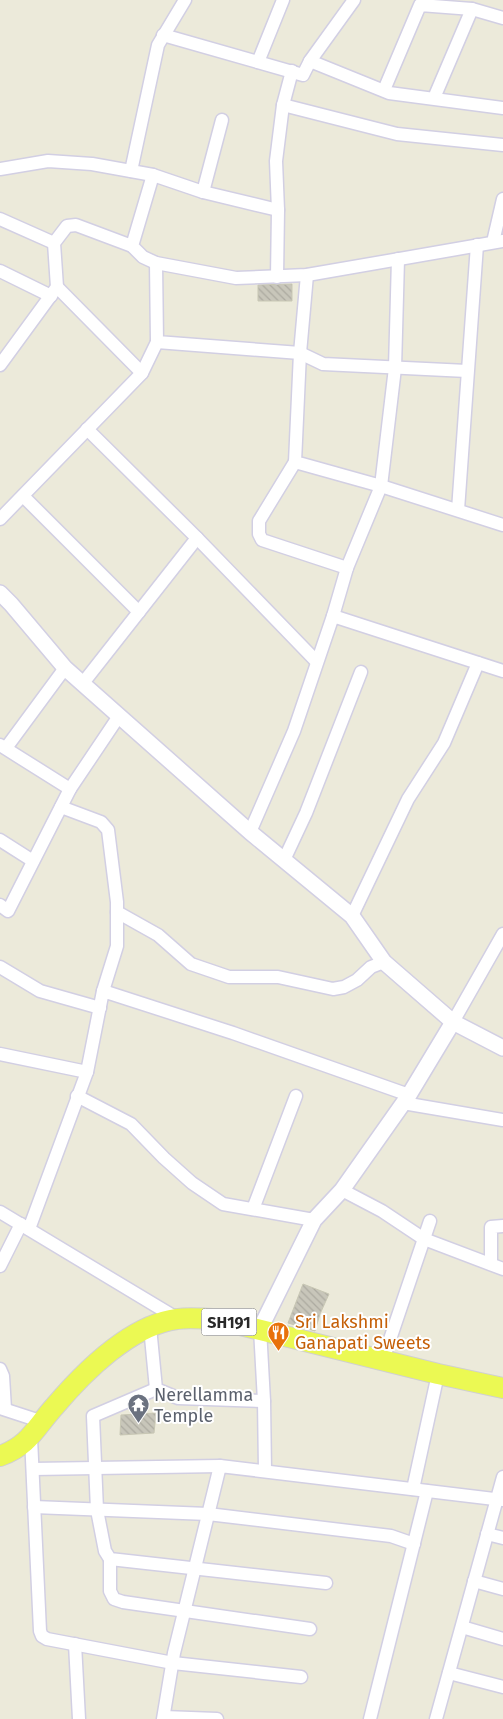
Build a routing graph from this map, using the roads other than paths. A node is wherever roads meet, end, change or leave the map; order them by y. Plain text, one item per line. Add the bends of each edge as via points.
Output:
1 (185, 0) edge
2 (283, 0) edge
3 (354, 0) edge
4 (472, 9) junction
5 (503, 18) edge
6 (163, 36) junction
7 (310, 61) junction
8 (258, 62) junction
9 (292, 71) junction
10 (384, 90) junction
11 (434, 98) junction
12 (283, 105) junction
13 (503, 108) edge
14 (222, 120) dead end
15 (503, 145) edge
16 (0, 169) edge
17 (131, 171) junction
18 (153, 175) junction
19 (203, 192) junction
20 (503, 199) edge
21 (278, 210) junction
22 (0, 219) edge
23 (498, 242) edge
24 (54, 243) junction
25 (477, 245) junction
26 (132, 246) junction
27 (398, 259) junction
28 (156, 263) junction
29 (0, 271) edge
30 (307, 275) junction
31 (277, 277) junction
32 (54, 292) junction
33 (157, 342) junction
34 (300, 353) junction
35 (0, 365) edge
36 (395, 368) junction
37 (467, 371) junction
38 (142, 373) junction
39 (87, 429) junction
40 (295, 462) junction
41 (381, 486) junction
42 (22, 496) junction
43 (458, 510) junction
44 (0, 519) edge
45 (503, 526) edge
46 (197, 538) junction
47 (347, 568) junction
48 (0, 593) edge
49 (139, 612) junction
50 (333, 616) junction
51 (317, 662) junction
52 (478, 663) junction
53 (65, 668) junction
54 (503, 671) edge
55 (361, 672) dead end
56 (82, 683) junction
57 (118, 716) junction
58 (3, 746) edge
59 (70, 789) junction
60 (60, 807) junction
61 (250, 832) junction
62 (0, 840) edge
63 (284, 860) junction
64 (33, 861) junction
65 (3, 912) edge
66 (117, 912) junction
67 (352, 916) junction
68 (503, 934) edge
69 (384, 962) junction
70 (0, 966) edge
71 (104, 991) junction
72 (100, 1008) junction
73 (453, 1022) junction
74 (503, 1048) edge
75 (0, 1054) edge
76 (87, 1072) junction
77 (77, 1096) junction
78 (296, 1096) dead end
79 (406, 1099) junction
80 (503, 1120) edge
81 (342, 1190) junction
82 (253, 1209) junction
83 (0, 1212) edge
84 (314, 1220) junction
85 (430, 1221) dead end
86 (503, 1226) edge
87 (25, 1227) junction
88 (424, 1238) junction
89 (491, 1264) junction
90 (0, 1266) edge
91 (503, 1269) edge
92 (178, 1319) junction
93 (150, 1327) junction
94 (260, 1329) junction
95 (383, 1360) junction
96 (0, 1369) edge
97 (438, 1374) junction
98 (503, 1388) edge
99 (156, 1389) junction
100 (264, 1401) junction
101 (2, 1409) edge
102 (43, 1422) junction
103 (31, 1438) junction
104 (0, 1456) edge
105 (220, 1466) junction
106 (96, 1467) junction
107 (33, 1469) junction
108 (265, 1472) junction
109 (503, 1477) edge
110 (413, 1489) junction
111 (427, 1491) junction
112 (500, 1500) edge
113 (34, 1507) junction
114 (97, 1510) junction
115 (208, 1514) junction
116 (487, 1534) junction
117 (503, 1538) edge
118 (414, 1544) junction
119 (110, 1559) junction
120 (195, 1568) junction
121 (474, 1581) junction
122 (326, 1583) dead end
123 (503, 1589) edge
124 (185, 1611) junction
125 (462, 1627) junction
126 (310, 1629) dead end
127 (503, 1639) edge
128 (75, 1644) junction
129 (173, 1663) junction
130 (449, 1673) junction
131 (301, 1677) dead end
132 (503, 1687) edge
133 (164, 1718) edge
134 (79, 1719) edge
135 (217, 1719) edge
136 (370, 1719) edge
137 (436, 1719) edge

1 - 6 street
2 - 8 street
3 - 7 street
4 - 5 street
4 - 10 street via 420,5
4 - 11 street
6 - 8 street
6 - 17 street via 158,45
7 - 9 street via 303,75
7 - 10 street
8 - 9 street
9 - 12 street
10 - 11 street
11 - 13 street
12 - 15 street via 398,134
12 - 21 street via 276,161
14 - 19 street
16 - 17 street via 48,161
17 - 18 street
18 - 19 street
18 - 26 street
19 - 21 street
20 - 23 street
21 - 31 street
22 - 24 street
23 - 25 street
24 - 26 street via 67,226 76,225
24 - 32 street
25 - 27 street
25 - 37 street
26 - 28 street via 143,257
27 - 30 street
27 - 36 street
28 - 31 street via 236,278
28 - 33 street
29 - 32 street
30 - 31 street
30 - 34 street
32 - 35 street
32 - 38 street
33 - 34 street
33 - 38 street
34 - 36 street via 323,364
34 - 40 street
36 - 37 street
36 - 41 street
37 - 43 street
38 - 39 street
39 - 42 street
39 - 46 street
40 - 41 street
40 - 47 street via 259,522 259,534 262,540
41 - 43 street
41 - 47 street
42 - 44 street
42 - 49 street
43 - 45 street
46 - 49 street
46 - 51 street
47 - 50 street
48 - 53 street
49 - 56 street
50 - 51 street
50 - 52 street
51 - 61 street via 294,731
52 - 54 street
52 - 67 street via 444,743 408,800
53 - 56 street
53 - 58 street
55 - 63 street via 306,813
56 - 57 street
57 - 59 street
57 - 61 street
58 - 59 street
59 - 60 street
60 - 64 street
60 - 66 street via 101,822 108,830
61 - 63 street
62 - 64 street
63 - 67 street
64 - 65 street
66 - 69 street via 158,935 191,964 229,977 278,977 333,989 344,987 371,967
66 - 71 street via 116,946
67 - 69 street
68 - 73 street
69 - 73 street
70 - 72 street via 40,991
71 - 72 street
71 - 79 street via 233,1033
72 - 76 street
73 - 74 street
73 - 79 street
75 - 76 street
76 - 77 street
77 - 82 street via 131,1124 164,1158 223,1204
77 - 87 street
78 - 82 street
79 - 80 street
79 - 81 street
81 - 84 street
81 - 88 street
82 - 84 street
83 - 87 street
84 - 94 street
85 - 88 street
86 - 89 street via 491,1227
87 - 90 street
87 - 92 street
88 - 89 street
88 - 95 street
89 - 91 street
92 - 93 main road, SH191
92 - 94 main road, SH191 via 216,1319
93 - 99 street
93 - 102 main road, SH191 via 121,1342 74,1384
94 - 95 main road, SH191
94 - 100 street
95 - 97 main road, SH191
96 - 101 street via 3,1376
97 - 98 main road, SH191
97 - 110 street
99 - 100 street via 178,1398
99 - 106 street via 92,1416
100 - 108 street
101 - 102 street
102 - 103 main road, SH191
103 - 104 main road, SH191 via 12,1452
103 - 107 street
105 - 106 street
105 - 108 street
105 - 115 street
106 - 107 street
106 - 114 street
107 - 113 street
108 - 110 street
109 - 112 street
110 - 111 street
111 - 112 street
111 - 118 street
112 - 116 street
113 - 114 street
113 - 128 street via 40,1631 47,1639
114 - 115 street
114 - 119 street via 105,1551
115 - 118 street via 391,1536
115 - 120 street
116 - 117 street
116 - 121 street
118 - 136 street
119 - 120 street
119 - 124 street via 110,1590 114,1598
120 - 122 street
120 - 124 street
121 - 123 street
121 - 125 street
124 - 126 street
124 - 129 street
125 - 127 street
125 - 130 street
128 - 129 street
128 - 134 street
129 - 131 street
129 - 133 street
130 - 132 street
130 - 137 street
133 - 135 street

